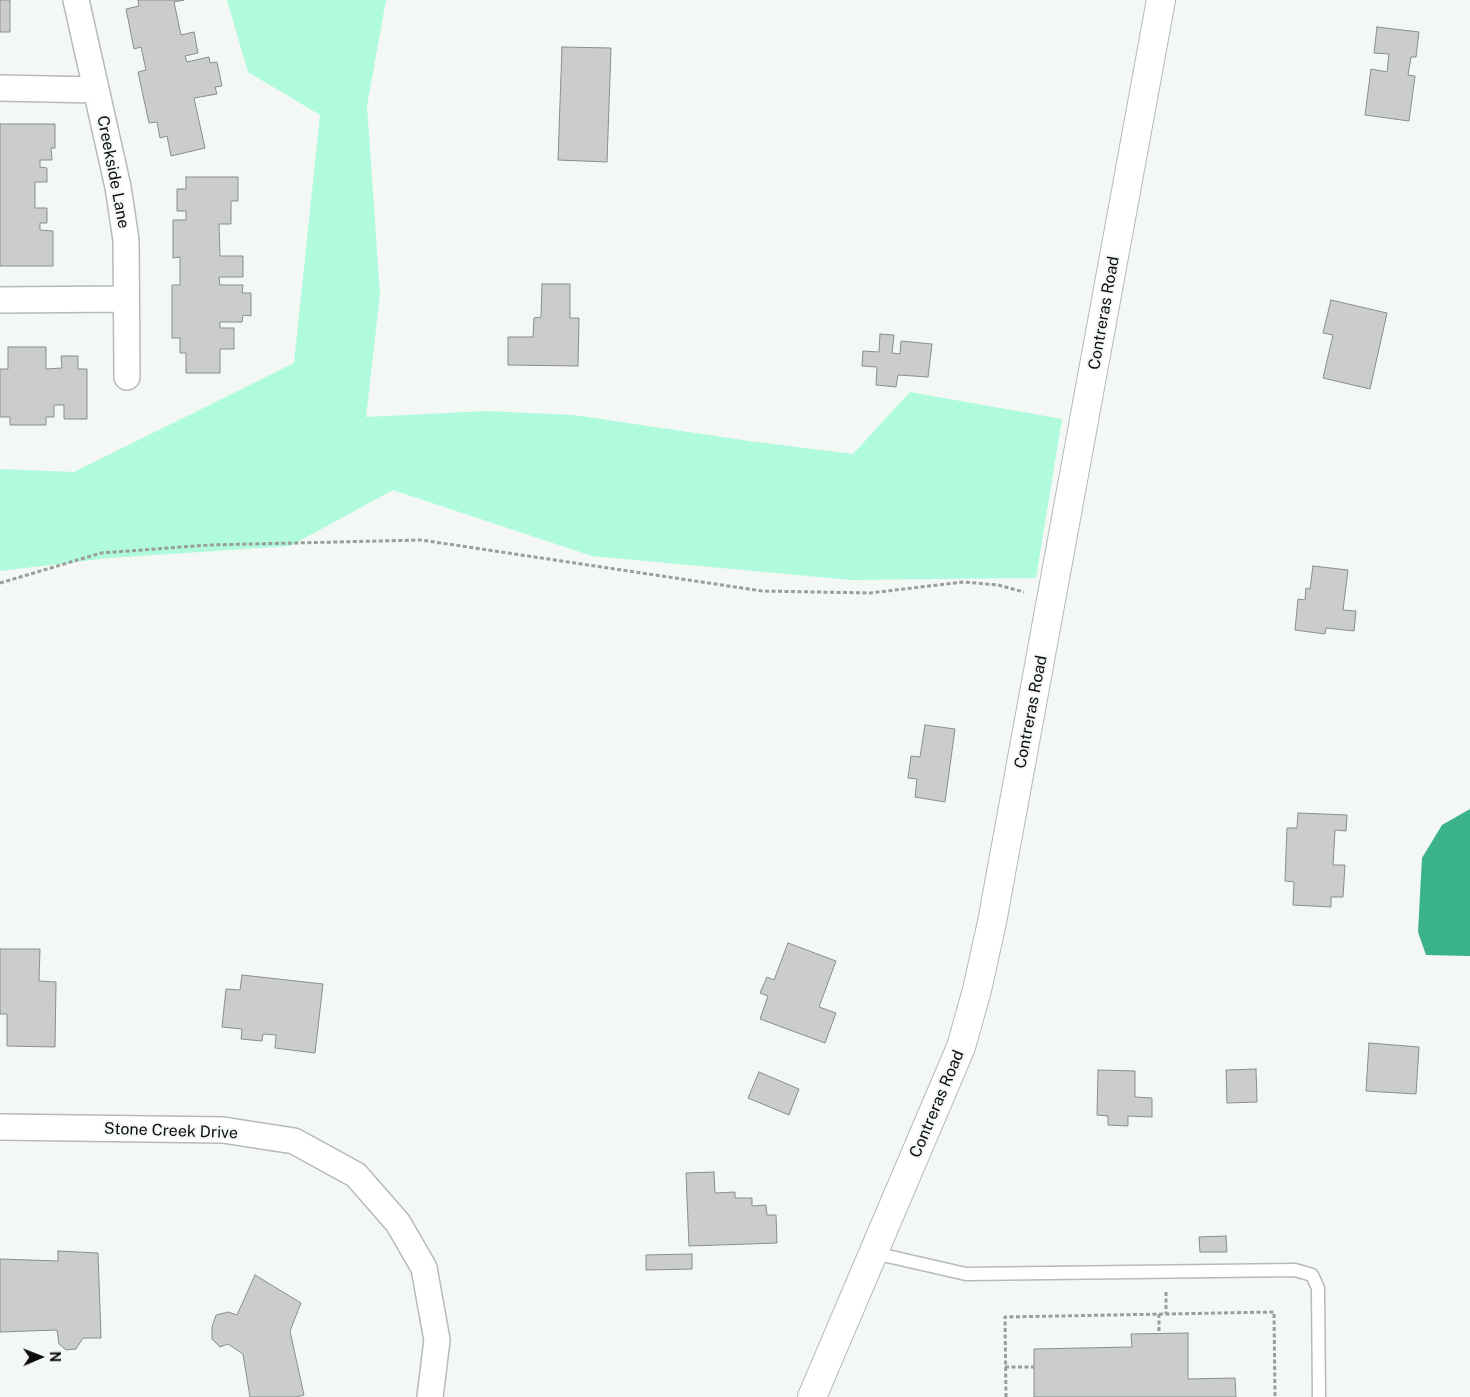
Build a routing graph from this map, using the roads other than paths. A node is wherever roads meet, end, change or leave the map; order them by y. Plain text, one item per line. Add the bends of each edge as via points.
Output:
1 (76, 0) edge
2 (1161, 0) edge
3 (0, 88) edge
4 (96, 90) junction
5 (125, 299) junction
6 (0, 300) edge
7 (126, 377) dead end
8 (0, 1127) edge
9 (874, 1253) junction
10 (430, 1397) edge
11 (812, 1397) edge
12 (1319, 1397) edge

1 - 4 street, Creekside Lane
2 - 9 street, Contreras Road via 1052,601 977,990 961,1047
3 - 4 street
4 - 5 street, Creekside Lane via 118,187 126,240
5 - 6 street
5 - 7 street, Creekside Lane
8 - 10 street, Stone Creek Drive via 223,1130 294,1141 356,1175 398,1223 424,1268 437,1340
9 - 11 street, Contreras Road
9 - 12 lane via 966,1274 1295,1270 1312,1275 1318,1288

